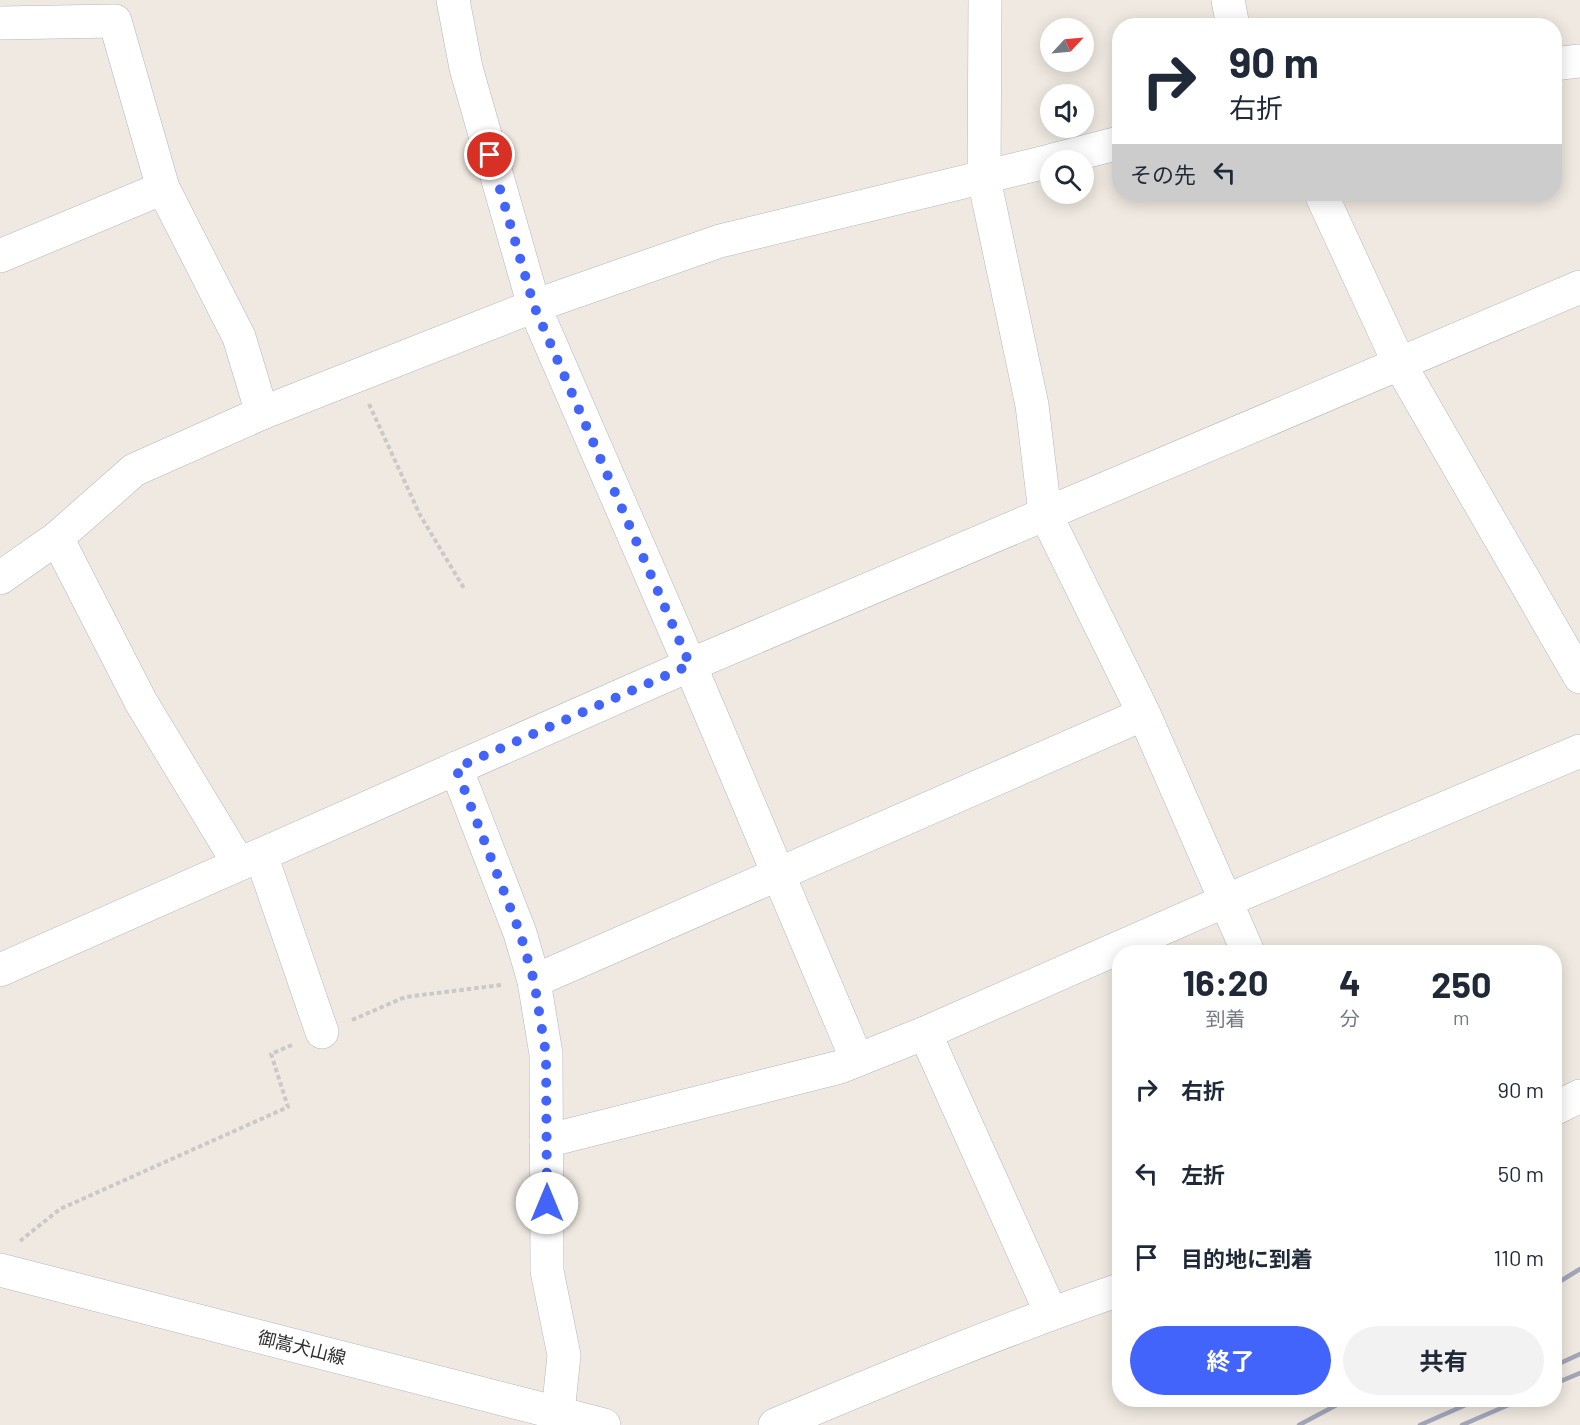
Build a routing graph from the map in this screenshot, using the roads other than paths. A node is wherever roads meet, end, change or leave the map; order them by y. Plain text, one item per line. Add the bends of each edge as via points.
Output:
1 (453, 0) edge
2 (985, 0) edge
3 (1228, 0) edge
4 (1231, 18) edge
5 (0, 23) edge
6 (1580, 61) edge
7 (1562, 63) edge
8 (1112, 145) edge
9 (1093, 150) edge
10 (1040, 164) edge
11 (984, 179) junction
12 (163, 188) junction
13 (1324, 201) edge
14 (0, 256) edge
15 (1580, 287) edge
16 (534, 306) junction
17 (1399, 363) junction
18 (262, 413) junction
19 (1045, 513) junction
20 (57, 538) junction
21 (0, 578) edge
22 (690, 665) junction
23 (1580, 676) edge
24 (1144, 714) junction
25 (1580, 751) edge
26 (456, 768) junction
27 (250, 859) junction
28 (778, 875) junction
29 (1225, 901) junction
30 (1125, 945) edge
31 (1245, 945) edge
32 (1112, 951) edge
33 (0, 970) edge
34 (534, 981) junction
35 (322, 1032) road end
36 (925, 1033) junction
37 (857, 1060) junction
38 (1580, 1096) edge
39 (1562, 1105) edge
40 (546, 1141) junction
41 (8, 1257) edge
42 (1112, 1292) edge
43 (1051, 1313) junction
44 (558, 1413) junction
45 (604, 1425) edge
46 (775, 1425) edge

1 - 16 street via 466,68
2 - 11 street
3 - 4 street
5 - 12 street via 115,21
6 - 7 street
8 - 9 street
10 - 11 street
11 - 16 street via 720,240
11 - 19 street via 1032,405
12 - 14 street
12 - 18 street via 239,337
13 - 17 street
15 - 17 street
16 - 18 street
16 - 22 street
17 - 19 street
17 - 23 street
18 - 20 street via 134,470
19 - 22 street
19 - 24 street
20 - 21 street
20 - 27 street via 141,702
22 - 26 street
22 - 28 street
24 - 28 street
24 - 29 street
25 - 29 street
26 - 27 street
26 - 34 street via 520,933
27 - 33 street
27 - 35 street
28 - 34 street
28 - 37 street
29 - 30 street
29 - 31 street
32 - 36 street
34 - 40 street via 546,1054
36 - 37 street
36 - 43 street
37 - 40 street
38 - 39 street
40 - 44 street via 547,1271 564,1355
41 - 44 street, 御嵩犬山線
42 - 43 street
43 - 46 street
44 - 45 street, 御嵩犬山線

